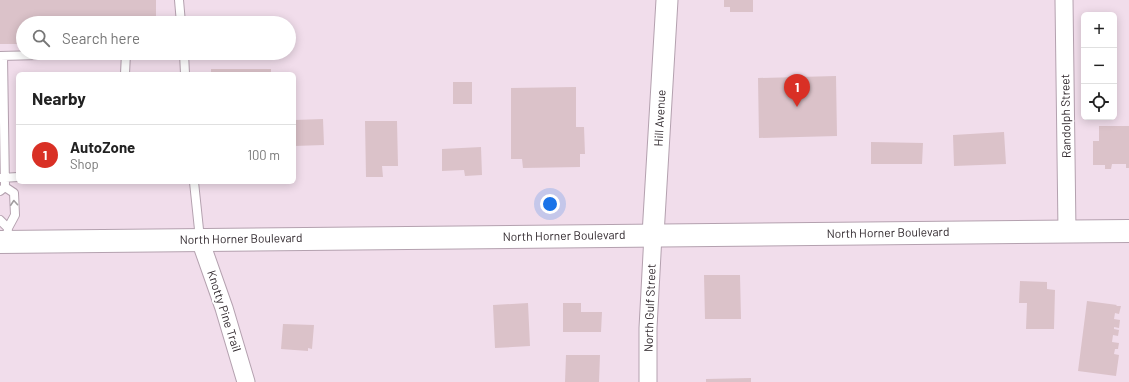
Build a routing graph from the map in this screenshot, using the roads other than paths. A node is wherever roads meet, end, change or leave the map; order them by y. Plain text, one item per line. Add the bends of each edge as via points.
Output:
1 (179, 0) edge
2 (667, 0) edge
3 (1064, 0) edge
4 (180, 16) edge
5 (2, 56) edge
6 (16, 56) edge
7 (124, 60) edge
8 (184, 60) edge
9 (125, 72) edge
10 (185, 72) edge
11 (16, 177) edge
12 (3, 178) edge
13 (194, 184) edge
14 (3, 189) edge
15 (0, 220) edge
16 (1129, 230) edge
17 (1067, 231) junction
18 (653, 235) junction
19 (5, 237) edge
20 (200, 240) junction
21 (246, 382) edge
22 (648, 382) edge

1 - 4 lane
2 - 18 street, Hill Avenue
3 - 17 street, Randolph Street
5 - 6 lane
5 - 12 lane
7 - 9 lane
8 - 10 lane
11 - 12 lane
12 - 14 lane
13 - 20 lane
19 -> 14 lane via 15,215 14,193
15 - 19 lane
16 - 17 main road, North Horner Boulevard
17 - 18 main road, North Horner Boulevard
18 - 20 main road, North Horner Boulevard
18 - 22 street, North Gulf Street
19 - 20 main road, North Horner Boulevard
20 - 21 street, Knotty Pine Trail

